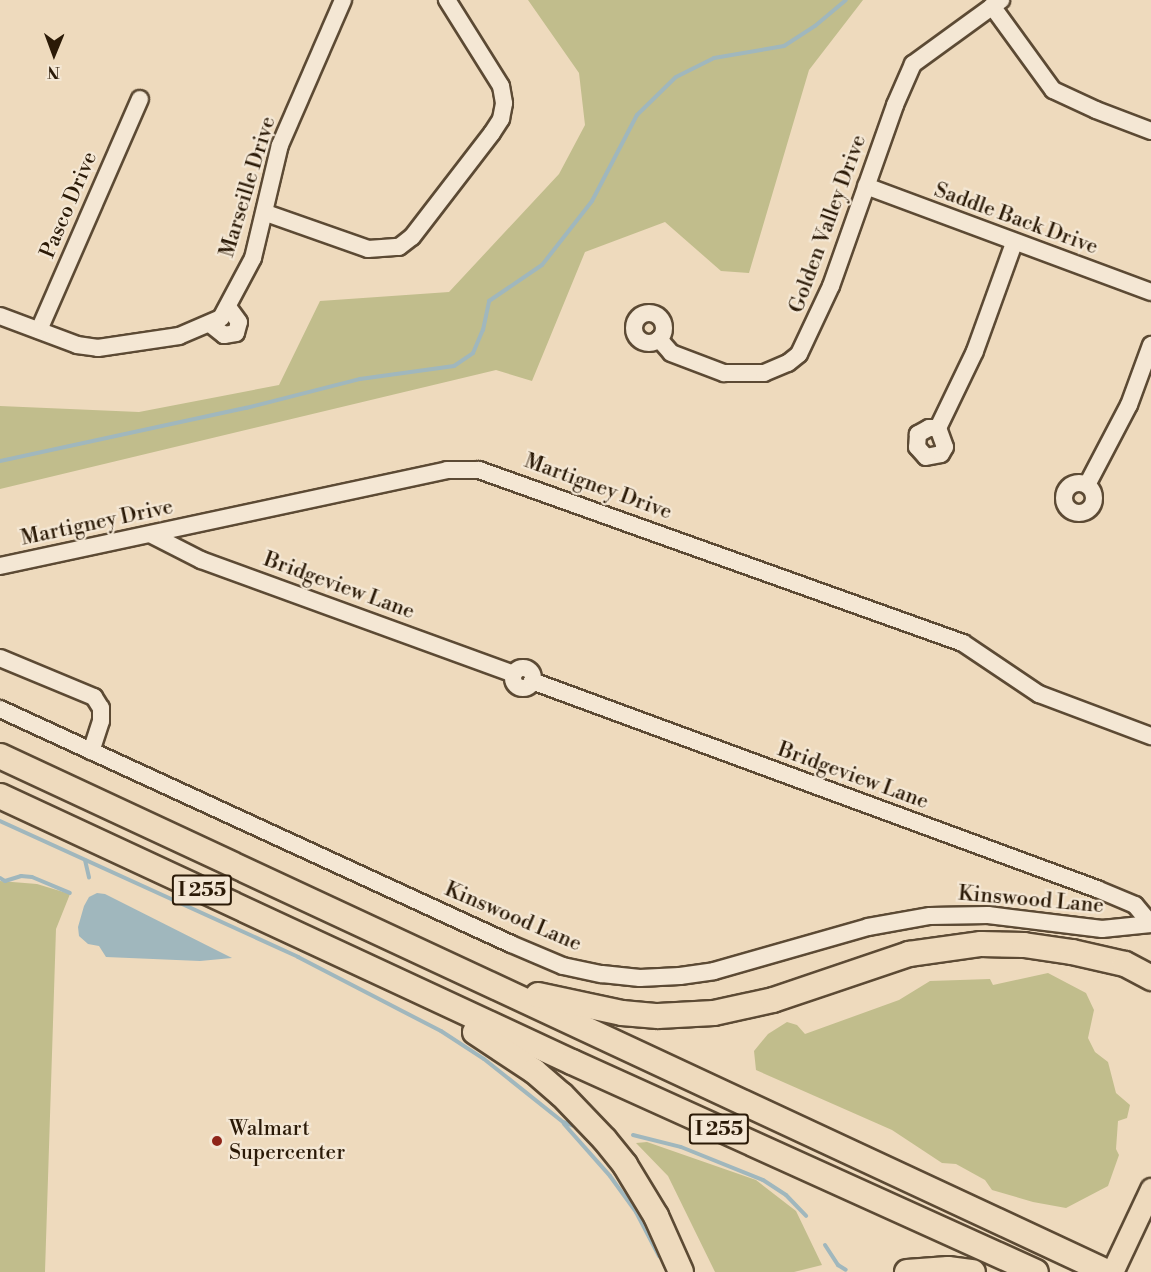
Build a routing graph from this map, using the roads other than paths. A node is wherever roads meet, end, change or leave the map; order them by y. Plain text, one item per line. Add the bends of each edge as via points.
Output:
1 (343, 0) edge
2 (447, 0) edge
3 (997, 3) edge
4 (140, 99) dead end
5 (1151, 131) edge
6 (866, 186) junction
7 (266, 213) junction
8 (1014, 243) junction
9 (1151, 292) edge
10 (0, 316) edge
11 (39, 330) junction
12 (659, 339) dead end
13 (1151, 345) edge
14 (938, 428) dead end
15 (1088, 483) dead end
16 (152, 535) junction
17 (0, 566) edge
18 (0, 658) edge
19 (0, 709) edge
20 (1151, 736) edge
21 (91, 751) junction
22 (0, 756) edge
23 (0, 796) edge
24 (1151, 924) edge
25 (1125, 964) junction
26 (1151, 966) edge
27 (1151, 978) edge
28 (482, 981) junction
29 (403, 984) junction
30 (1151, 1189) edge
31 (681, 1272) edge
32 (907, 1272) edge
33 (973, 1272) edge
34 (1036, 1272) edge
35 (1107, 1272) edge
36 (1112, 1272) edge

1 - 7 street, Marseille Drive via 280,145
2 - 7 street via 501,86 504,103 501,119 492,133 412,237 399,248 368,249
3 - 5 street via 1053,90
3 - 6 street, Golden Valley Drive via 913,64
4 - 11 street, Pasco Drive
6 - 8 street, Saddle Back Drive
6 - 12 street, Golden Valley Drive via 822,309 806,343 788,363 764,373 724,373 671,353
7 - 11 street, Marseille Drive via 253,258 220,317 179,336 98,348 77,345
8 - 9 street, Saddle Back Drive
8 - 14 street via 975,351
10 - 11 street
13 - 15 street via 1129,405
16 - 17 street, Martigney Drive
16 - 20 street, Martigney Drive via 447,470 479,470 963,643 1039,694
16 - 24 street, Bridgeview Lane via 201,560 514,674 513,681 520,688 527,688 532,681 1097,889 1135,905
18 - 21 street via 94,697 101,708 101,721
19 - 21 street, Kinswood Lane
21 - 24 street, Kinswood Lane via 522,949 563,966 602,974 640,978 714,971 875,925 930,916 988,915 1102,929
22 - 28 highway, I 255
23 - 29 highway, I 255
25 - 26 highway
25 - 27 highway
25 - 28 highway via 1024,945 957,946 909,954 751,1006 677,1015 599,1010
28 - 35 highway, I 255
29 - 31 highway via 534,1071 584,1117 625,1165
29 - 34 highway, I 255
30 - 36 main road
32 - 33 highway

